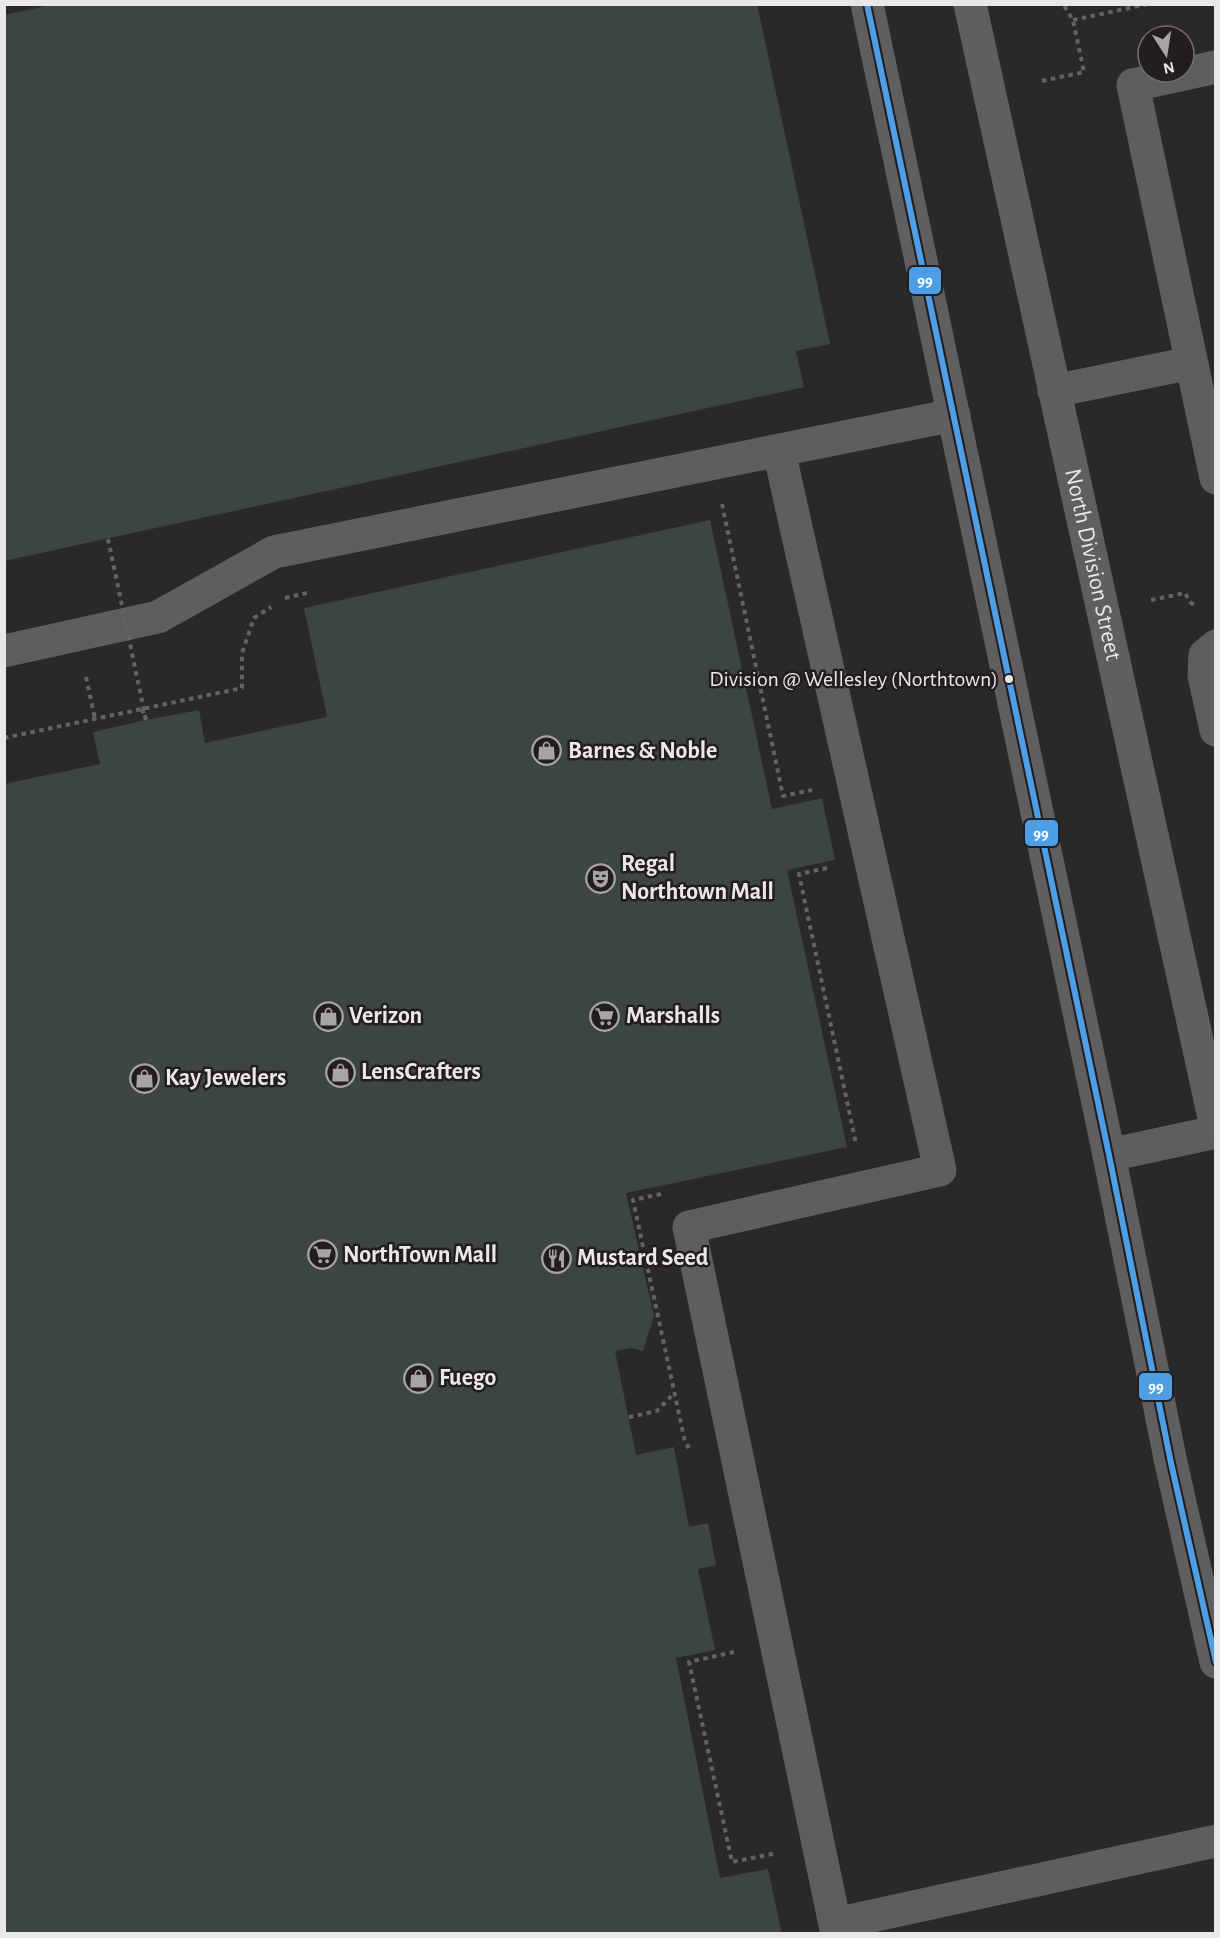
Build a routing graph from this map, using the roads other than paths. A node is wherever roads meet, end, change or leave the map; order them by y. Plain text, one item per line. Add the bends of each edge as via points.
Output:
1 (867, 4) edge
2 (970, 4) edge
3 (1215, 67) edge
4 (1191, 363) junction
5 (1054, 391) junction
6 (954, 415) junction
7 (779, 451) junction
8 (1215, 478) edge
9 (1215, 646) edge
10 (4, 651) edge
11 (1215, 730) edge
12 (1215, 1127) edge
13 (1215, 1132) edge
14 (1109, 1155) junction
15 (1215, 1662) edge
16 (1215, 1841) edge
17 (836, 1929) edge

1 - 6 main road
2 - 5 main road, North Division Street
3 - 4 street via 1133,85
4 - 5 street
4 - 8 street
5 - 12 main road, North Division Street
6 - 7 street
6 - 14 main road
7 - 10 street via 274,552 158,617
7 - 17 street via 940,1170 689,1227
9 - 11 street via 1205,655 1204,676
13 - 14 street
14 - 15 main road
16 - 17 street

